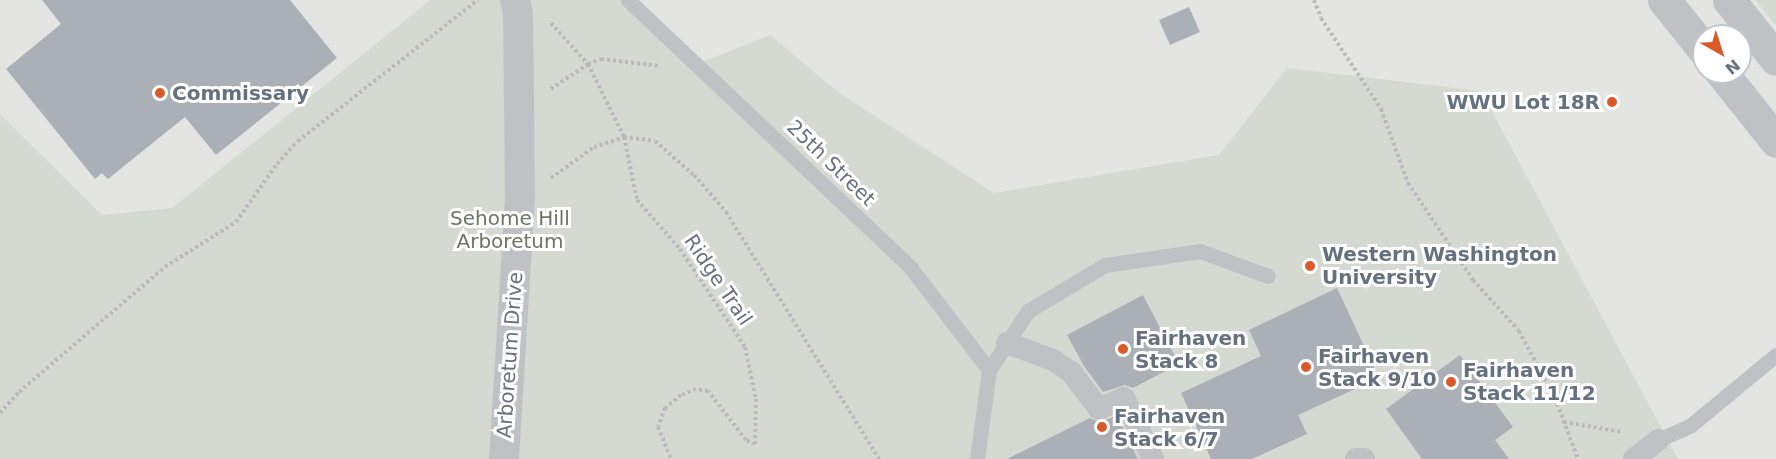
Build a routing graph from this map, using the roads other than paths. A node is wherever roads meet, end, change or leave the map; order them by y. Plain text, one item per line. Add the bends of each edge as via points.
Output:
1 (515, 0) edge
2 (627, 0) edge
3 (1664, 0) edge
4 (1729, 0) edge
5 (1692, 35) edge
6 (1776, 59) edge
7 (1731, 84) edge
8 (1776, 141) edge
9 (1268, 276) dead end
10 (1007, 343) junction
11 (1776, 355) edge
12 (989, 370) junction
13 (1658, 440) joint
14 (504, 459) edge
15 (977, 459) edge
16 (1153, 459) edge
17 (1356, 459) edge
18 (1364, 459) edge
19 (1634, 459) edge

1 - 14 street, Arboretum Drive via 520,198
2 - 12 lane, 25th Street via 911,268
3 - 5 street
4 - 6 street
7 - 8 street
9 - 10 lane via 1200,251 1105,265 1028,311
10 - 12 lane
10 - 16 street via 1053,360 1071,372 1099,409 1124,398
11 - 13 lane via 1691,424
12 - 15 lane
13 - 19 street
17 - 18 street

